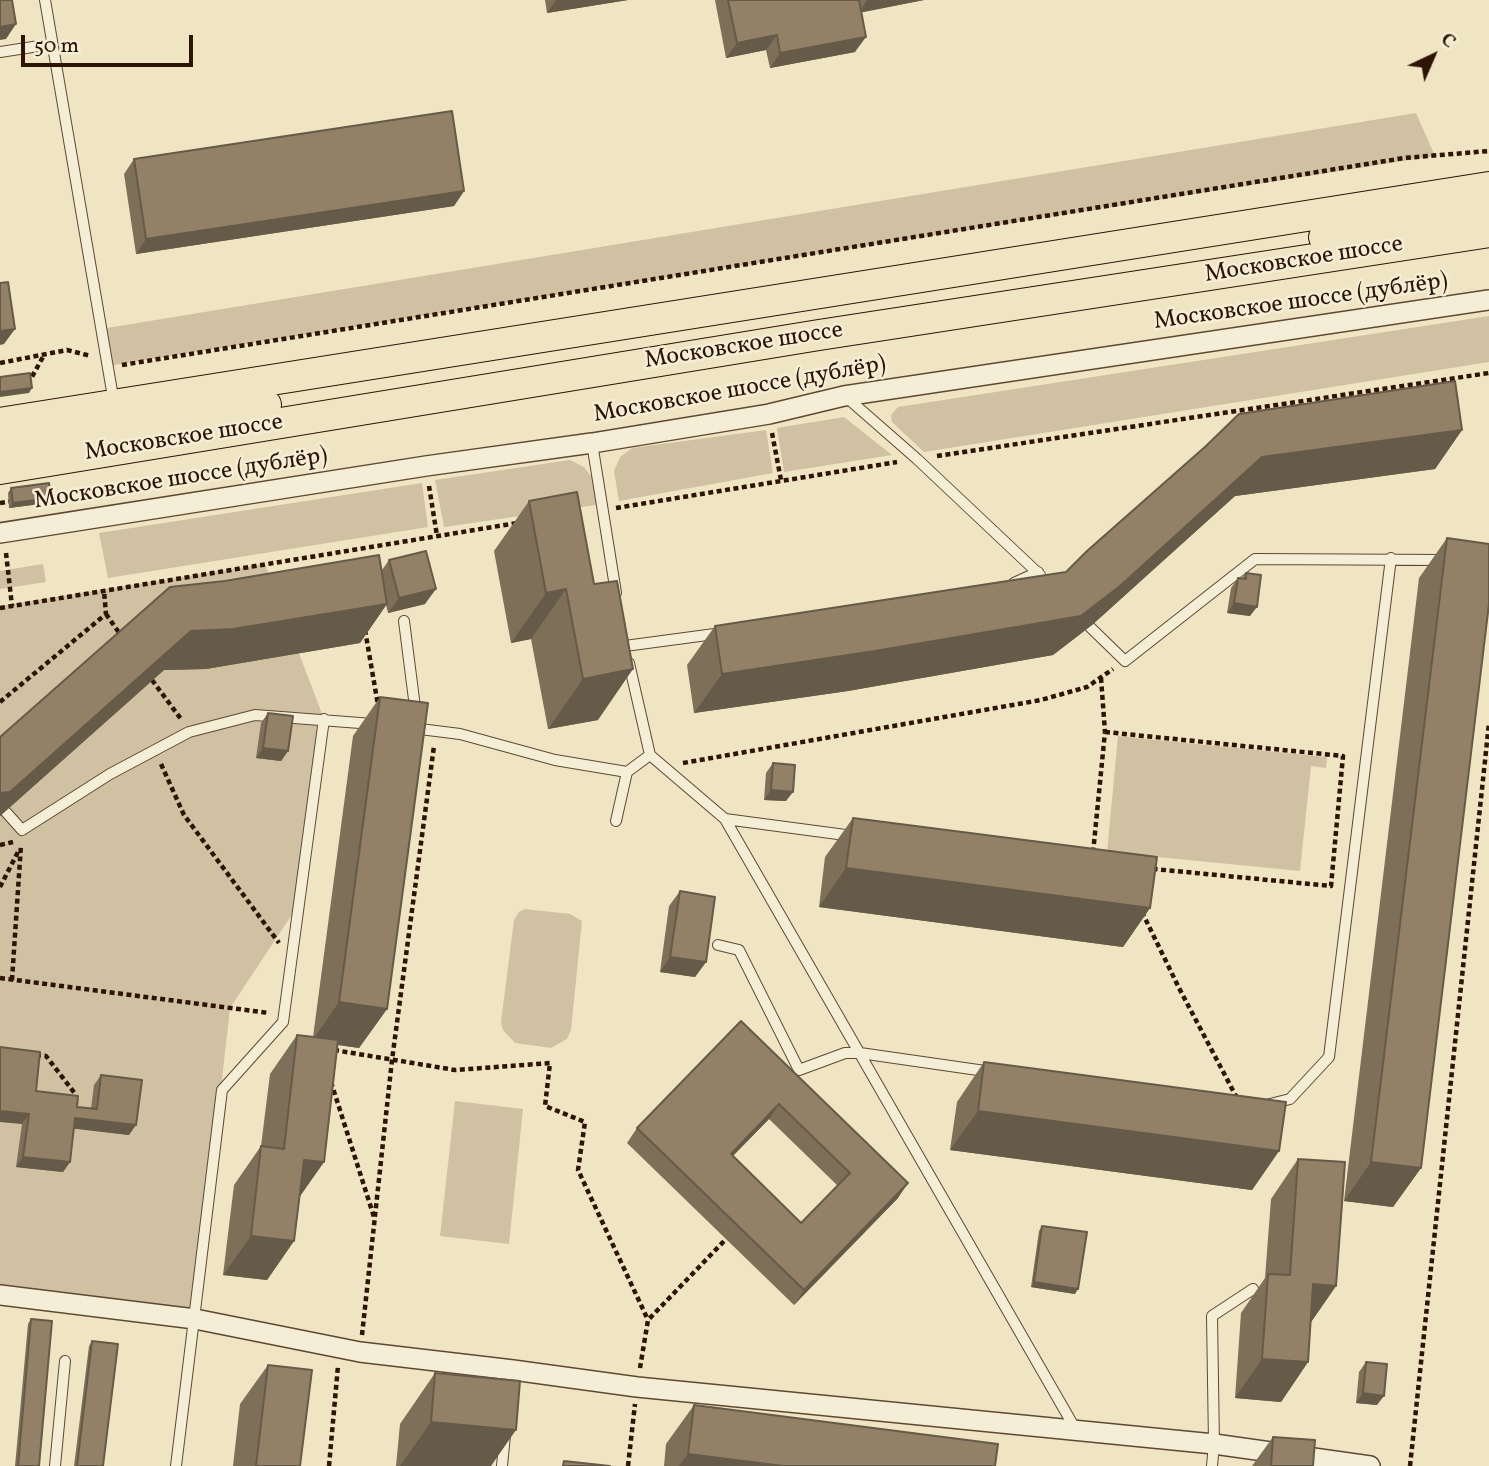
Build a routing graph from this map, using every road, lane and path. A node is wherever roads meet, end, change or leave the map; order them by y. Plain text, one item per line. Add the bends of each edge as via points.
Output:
1 (44, 0) edge
2 (52, 44) junction
3 (0, 52) edge
4 (1489, 151) edge
5 (1489, 187) edge
6 (1489, 211) edge
7 (1489, 233) edge
8 (1489, 300) edge
9 (44, 355) junction
10 (0, 363) edge
11 (107, 366) junction
12 (1489, 373) edge
13 (28, 385) edge
14 (844, 396) junction
15 (769, 414) junction
16 (116, 417) junction
17 (0, 423) edge
18 (592, 443) junction
19 (0, 447) edge
20 (917, 459) junction
21 (426, 466) junction
22 (0, 469) edge
23 (782, 481) junction
24 (24, 499) edge
25 (0, 503) edge
26 (603, 510) junction
27 (526, 522) dead end
28 (1, 533) edge
29 (437, 536) junction
30 (352, 550) junction
31 (1391, 558) junction
32 (1455, 561) edge
33 (354, 563) edge
34 (1038, 572) junction
35 (1047, 582) edge
36 (1004, 589) edge
37 (104, 591) junction
38 (618, 605) edge
39 (12, 606) junction
40 (0, 608) edge
41 (106, 614) junction
42 (404, 621) dead end
43 (1090, 627) edge
44 (365, 628) edge
45 (623, 632) edge
46 (734, 632) edge
47 (125, 641) edge
48 (625, 646) junction
49 (1125, 661) junction
50 (1101, 678) junction
51 (152, 680) edge
52 (0, 702) edge
53 (324, 719) junction
54 (1489, 723) edge
55 (381, 725) joint
56 (406, 728) edge
57 (418, 729) junction
58 (436, 731) junction
59 (190, 732) junction
60 (1105, 732) junction
61 (155, 750) junction
62 (650, 755) junction
63 (663, 766) junction
64 (627, 772) junction
65 (5, 811) edge
66 (725, 819) junction
67 (616, 821) dead end
68 (22, 830) junction
69 (862, 837) edge
70 (20, 847) junction
71 (1120, 865) junction
72 (1126, 878) edge
73 (0, 887) edge
74 (1138, 902) edge
75 (718, 944) dead end
76 (292, 960) junction
77 (0, 978) edge
78 (12, 980) junction
79 (284, 1015) junction
80 (331, 1050) edge
81 (860, 1053) junction
82 (34, 1055) edge
83 (392, 1060) junction
84 (329, 1074) edge
85 (1010, 1074) edge
86 (76, 1096) edge
87 (1241, 1107) joint
88 (374, 1220) junction
89 (726, 1238) dead end
90 (1253, 1289) dead end
91 (0, 1295) edge
92 (195, 1319) junction
93 (648, 1320) junction
94 (339, 1348) junction
95 (360, 1352) junction
96 (65, 1360) dead end
97 (637, 1387) junction
98 (506, 1430) edge
99 (1077, 1431) junction
100 (1214, 1444) junction
101 (55, 1466) edge
102 (176, 1466) edge
103 (329, 1466) edge
104 (502, 1466) edge
105 (628, 1466) edge
106 (1212, 1466) edge
107 (1370, 1466) edge
108 (1410, 1466) edge

1 - 2 lane
2 - 3 lane
2 - 11 lane
4 - 11 path via 1404,158
5 - 16 main road, Московское шоссе
6 - 16 main road, Московское шоссе
7 - 22 main road, Московское шоссе via 820,335
8 - 14 street, Московское шоссе (дублёр)
9 - 10 path
9 - 11 path via 67,350 86,353
9 - 13 path
11 - 16 lane
12 - 20 path
14 - 15 street, Московское шоссе (дублёр)
14 - 20 lane
15 - 18 street, Московское шоссе (дублёр)
15 - 23 path
16 - 17 main road, Московское шоссе
16 - 19 main road, Московское шоссе
18 - 21 street, Московское шоссе (дублёр)
18 - 26 lane
20 - 23 path
20 - 34 lane
21 - 28 street, Московское шоссе (дублёр)
21 - 29 path
23 - 26 path
24 - 25 path
26 - 38 lane
27 - 29 path
28 - 39 path
29 - 30 path
30 - 33 path
30 - 37 path
31 - 32 lane
31 - 49 lane via 1255,559
31 - 87 lane via 1329,1057 1290,1099
34 - 35 lane
34 - 36 lane
37 - 39 path
37 - 41 path
39 - 40 path
41 - 47 path
41 - 52 path
42 - 57 lane
43 - 49 lane
44 - 55 path
45 - 48 lane
46 - 48 lane
48 - 62 lane
49 - 50 path
50 - 60 path
50 - 63 path via 1087,687 1041,700
51 - 59 path
53 - 55 lane
53 - 59 lane via 255,715
53 - 76 lane
54 - 108 path
56 - 57 lane
57 - 58 lane
58 - 64 lane
58 - 83 path
59 - 61 lane
60 - 71 path via 1092,863
60 - 71 path via 1343,757 1331,887
61 - 68 lane
61 - 76 path via 184,815
62 - 63 lane
62 - 64 lane
63 - 66 lane
64 - 67 lane
65 - 68 lane
66 - 69 lane
66 - 81 lane
68 - 70 path
70 - 73 path
70 - 78 path
71 - 72 path
74 - 87 path
75 - 81 lane via 739,950 799,1070 845,1053
76 - 79 lane
77 - 78 path
78 - 79 path
79 - 92 lane via 283,1022 222,1090
80 - 83 path
81 - 85 lane
81 - 99 lane
82 - 86 path via 46,1056
83 - 88 path
83 - 93 path via 455,1070 550,1063 545,1106 585,1122 578,1170
84 - 88 path
88 - 95 path
89 - 93 path
90 - 100 lane via 1212,1316
91 - 92 street
92 - 94 street
92 - 102 lane
93 - 97 path
94 - 95 street
94 - 103 path
95 - 97 street via 513,1376
96 - 101 lane
97 - 99 street
97 - 105 path
98 - 104 lane
99 - 100 street
100 - 106 lane
100 - 107 street

